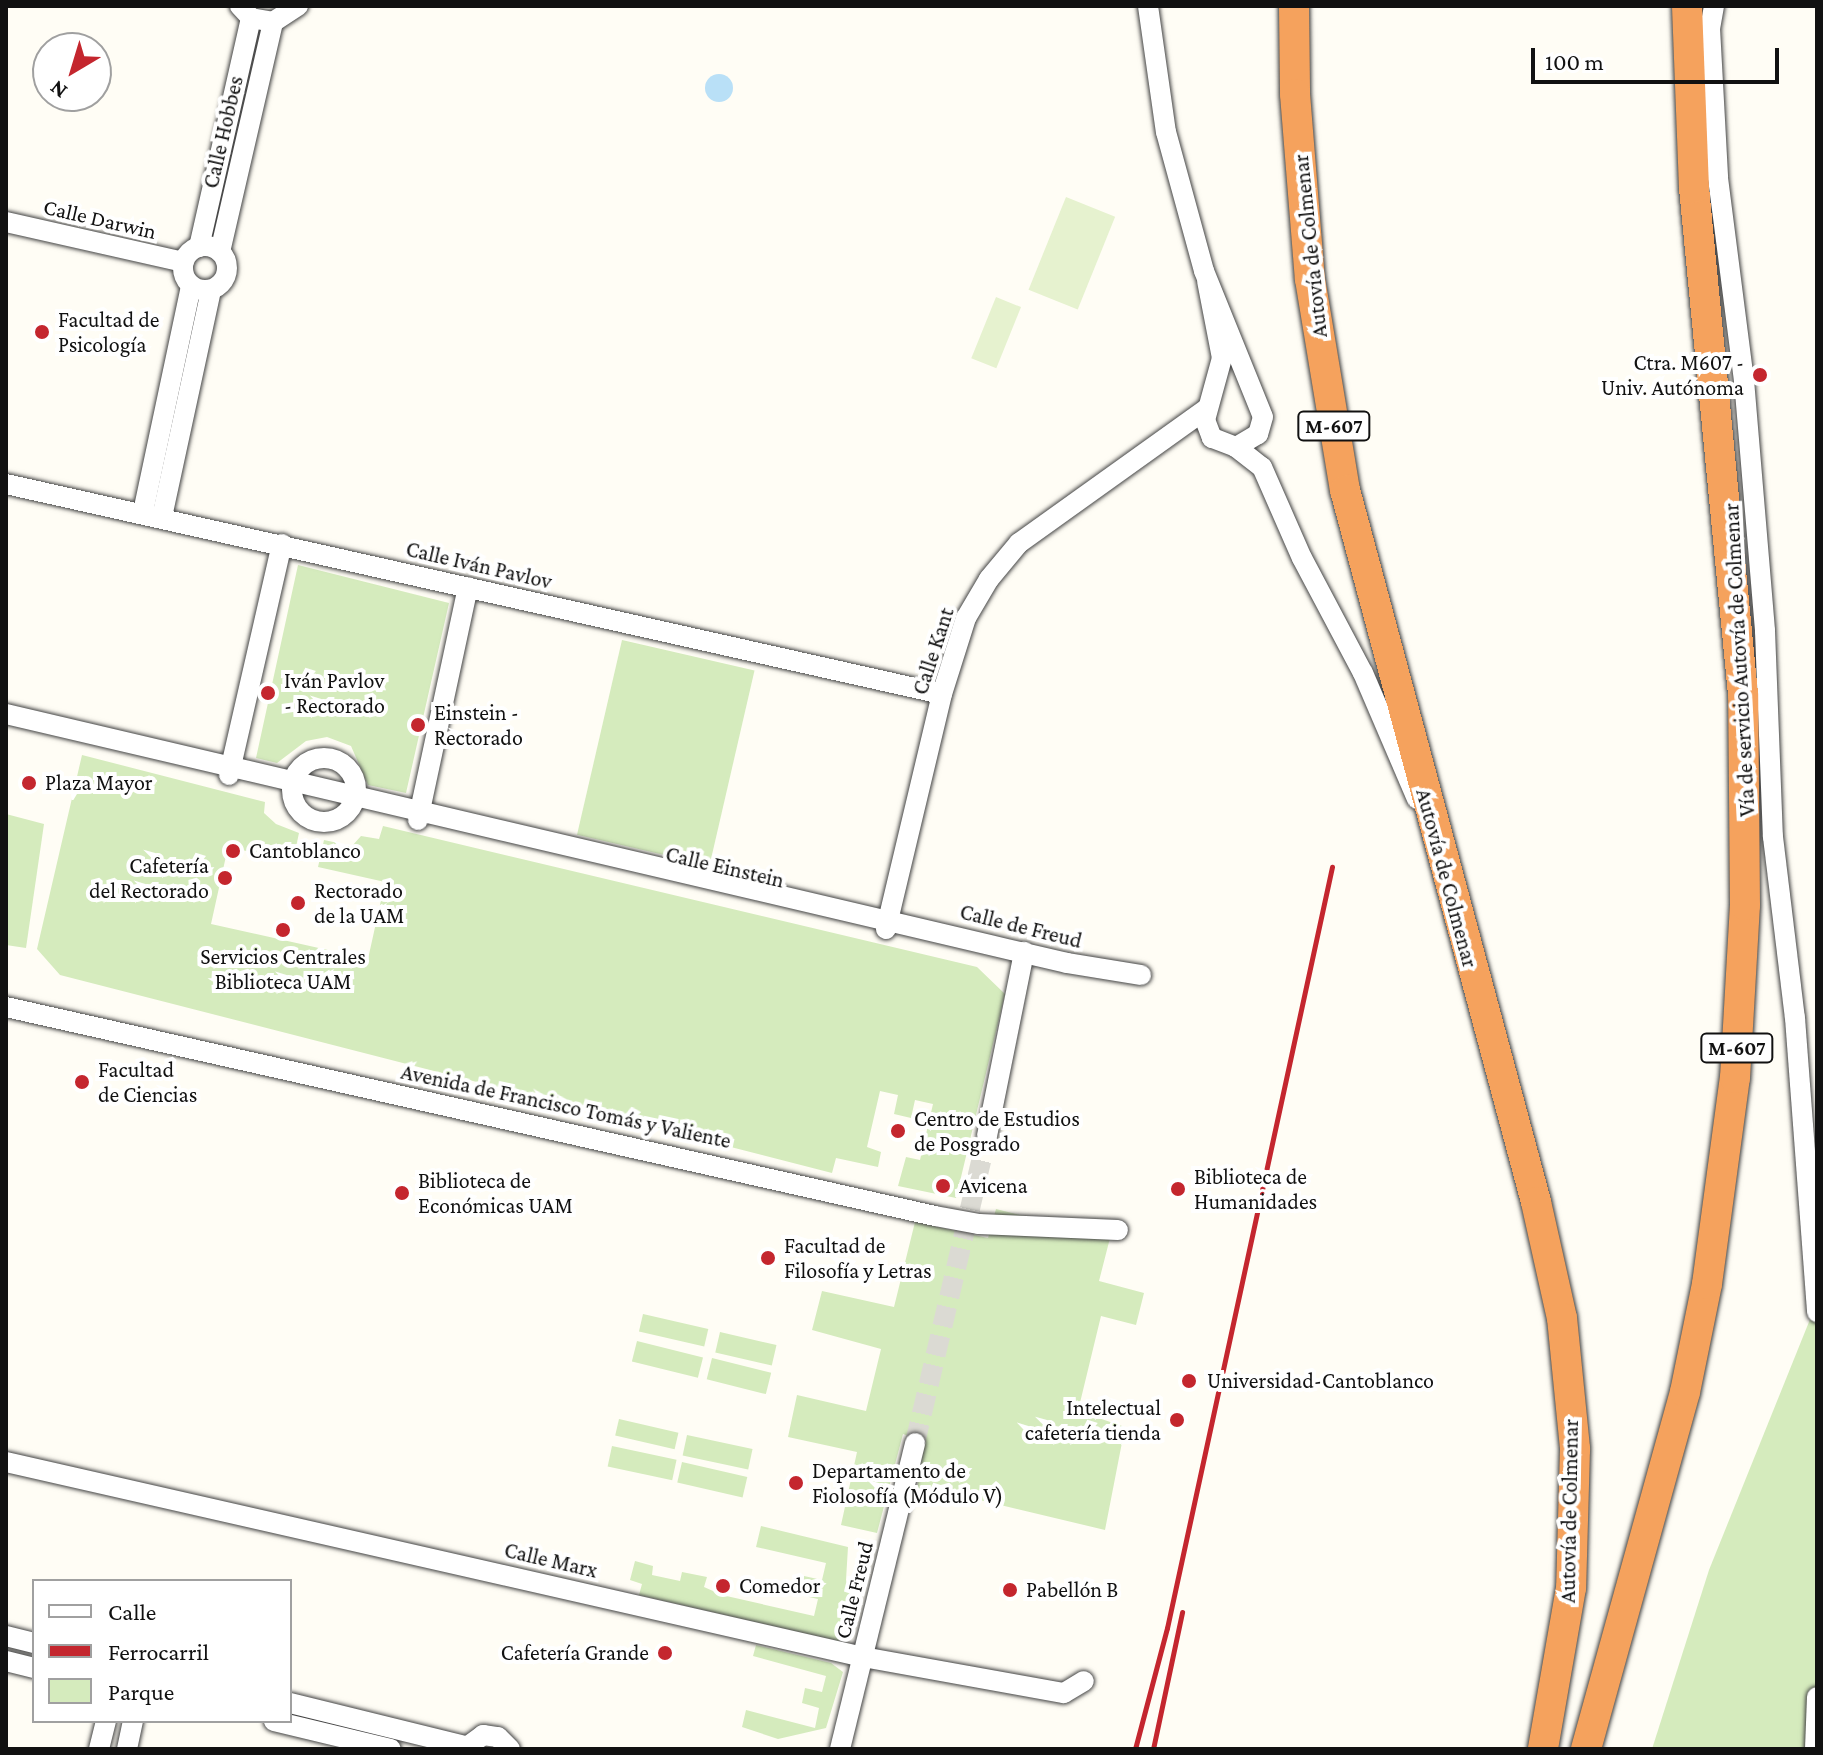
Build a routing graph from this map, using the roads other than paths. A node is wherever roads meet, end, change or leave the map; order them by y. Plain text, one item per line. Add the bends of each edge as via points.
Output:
1 (298, 6) edge
2 (1148, 6) edge
3 (1294, 6) edge
4 (1687, 6) edge
5 (1714, 6) edge
6 (246, 12) edge
7 (273, 22) junction
8 (6, 222) edge
9 (199, 247) junction
10 (220, 252) junction
11 (184, 262) junction
12 (1207, 281) junction
13 (201, 288) junction
14 (1250, 395) junction
15 (1210, 403) junction
16 (1167, 437) junction
17 (1212, 438) junction
18 (1236, 447) junction
19 (6, 484) edge
20 (153, 514) junction
21 (282, 544) junction
22 (468, 587) junction
23 (942, 694) junction
24 (6, 714) edge
25 (6, 724) edge
26 (230, 770) junction
27 (292, 785) junction
28 (354, 800) junction
29 (419, 815) junction
30 (1434, 836) junction
31 (888, 923) junction
32 (1023, 957) junction
33 (1141, 975) dead end
34 (6, 1007) edge
35 (987, 1136) tunnel mouth
36 (1118, 1230) dead end
37 (1817, 1312) edge
38 (915, 1443) tunnel mouth
39 (6, 1462) edge
40 (6, 1636) edge
41 (32, 1642) edge
42 (863, 1657) junction
43 (6, 1661) edge
44 (32, 1668) edge
45 (1084, 1681) dead end
46 (1817, 1697) edge
47 (292, 1704) edge
48 (106, 1723) edge
49 (133, 1723) edge
50 (282, 1723) edge
51 (464, 1747) edge
52 (99, 1749) edge
53 (127, 1749) edge
54 (391, 1749) edge
55 (510, 1749) edge
56 (840, 1749) edge
57 (1543, 1749) edge
58 (1586, 1749) edge
59 (1815, 1749) edge

1 - 7 street
2 - 12 street via 1166,132
3 - 30 highway, Autovía de Colmenar / M-607 via 1295,94 1310,279 1342,475
4 - 58 highway, M-607 via 1694,188 1743,694 1745,905 1736,1062 1707,1284 1685,1392
5 - 37 street, Vía de servicio Autovía de Colmenar via 1710,28 1718,178 1746,395 1765,631 1773,837 1795,1018
6 - 7 street
6 - 9 street, Calle Hobbes
7 - 10 street, Calle Hobbes
8 - 11 street, Calle Darwin
9 - 10 street
9 - 11 street
10 - 13 street, Calle Hobbes via 226,276
11 - 13 street
12 - 14 street
12 - 15 street via 1222,358
13 - 20 street
14 - 15 street via 1231,390
14 - 18 street via 1261,409 1261,426 1252,441
15 - 16 street, Calle Kant
15 - 17 street
16 - 17 street
16 - 23 street, Calle Kant via 1019,543 966,618
17 - 18 street
18 - 30 street via 1262,467 1302,558 1363,673
19 - 20 street, Calle Iván Pavlov
20 - 21 street, Calle Iván Pavlov
21 - 22 street, Calle Iván Pavlov
21 - 26 street
22 - 23 street, Calle Iván Pavlov
22 - 29 street
23 - 31 street, Calle Kant
24 - 26 street, Calle Einstein
25 - 26 street, Calle Einstein
26 - 27 street, Calle Einstein
27 - 28 street, Calle Einstein
27 - 28 street via 297,808 321,823 339,819
27 - 28 street via 312,760 331,759 353,776
28 - 29 street, Calle Einstein
29 - 31 street, Calle Einstein
30 - 57 highway, Autovía de Colmenar / M-607 via 1536,1202 1562,1318 1575,1449 1571,1588
31 - 32 street, Calle Einstein
32 - 33 street, Calle de Freud
32 - 35 street
34 - 36 street, Avenida de Francisco Tomás y Valiente via 935,1216 979,1224
38 - 42 street, Calle Freud
39 - 42 street, Calle Marx
40 - 41 street
42 - 45 street, Calle Marx via 1064,1693
42 - 56 street, Calle Freud
43 - 44 street
46 - 59 street
47 - 51 street
48 - 52 street
49 - 53 street
50 - 54 street
51 - 55 street via 476,1737 490,1735

